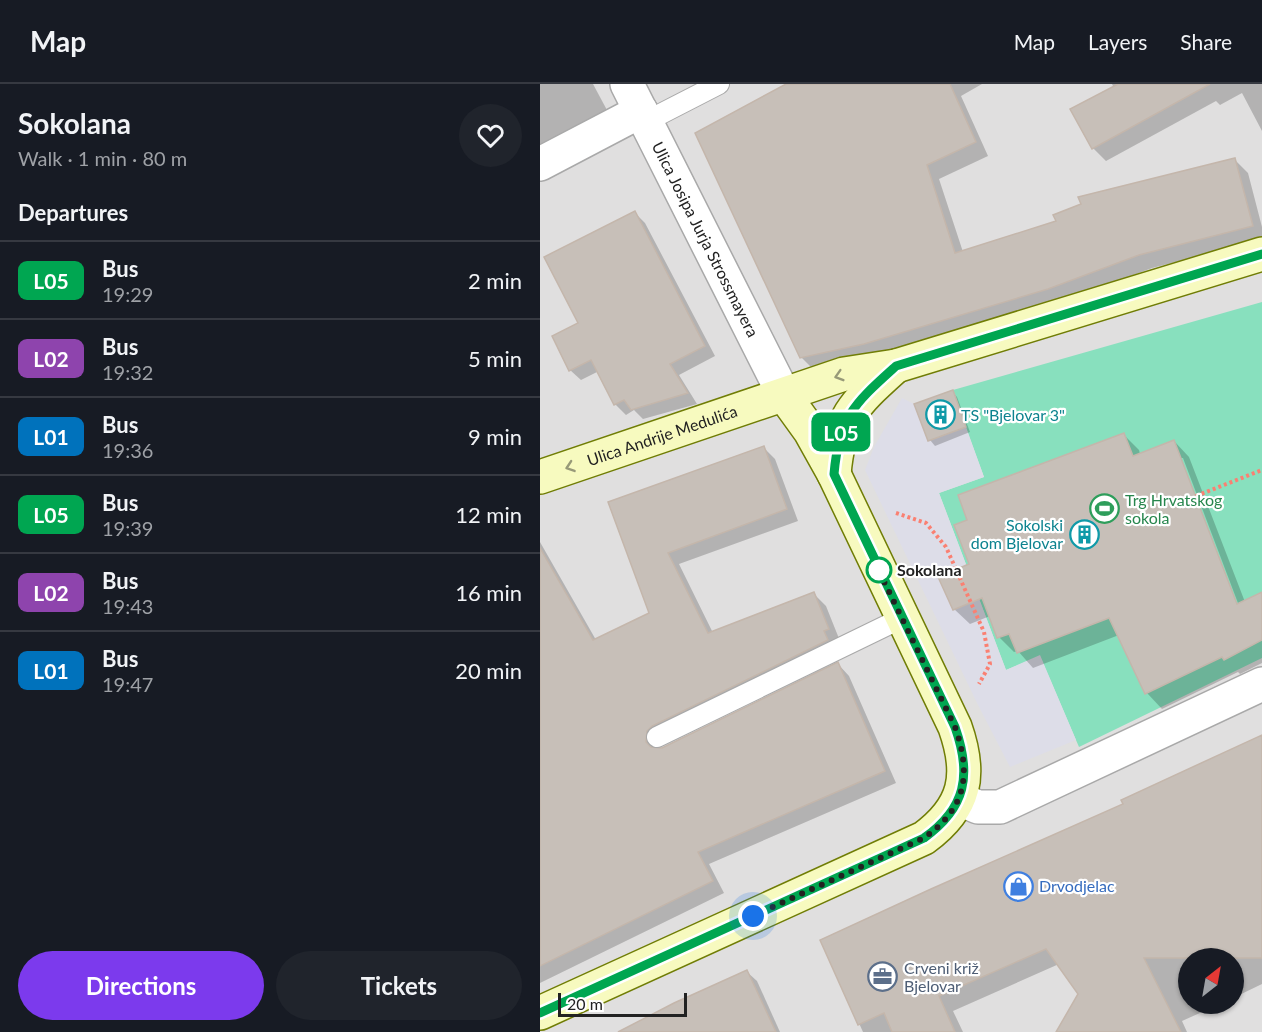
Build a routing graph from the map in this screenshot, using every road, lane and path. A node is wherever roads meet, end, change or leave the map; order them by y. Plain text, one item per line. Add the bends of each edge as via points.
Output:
1 (719, 84) edge
2 (639, 99) edge
3 (540, 164) edge
4 (1262, 254) edge
5 (896, 366) junction
6 (784, 395) junction
7 (1262, 470) edge
8 (834, 474) junction
9 (540, 477) edge
10 (1196, 495) dead end
11 (858, 526) junction
12 (902, 618) junction
13 (1262, 684) edge
14 (955, 727) junction
15 (657, 737) dead end
16 (959, 799) junction
17 (540, 1013) edge

1 - 2 lane
2 - 3 street
2 - 6 street, Ulica Josipa Jurja Strossmayera
4 - 5 main road
5 -> 6 main road via 844,374
5 - 8 main road via 867,392 842,427
6 - 8 main road
6 -> 9 main road, Ulica Andrije Medulića
7 - 10 path
8 - 11 main road
11 - 12 main road
11 - 14 path via 892,512 926,523 946,547 984,632 990,664
12 - 14 main road
12 - 15 lane
13 - 16 street via 1000,807 978,807
14 - 16 main road via 965,765
16 - 17 main road via 942,825 924,838

